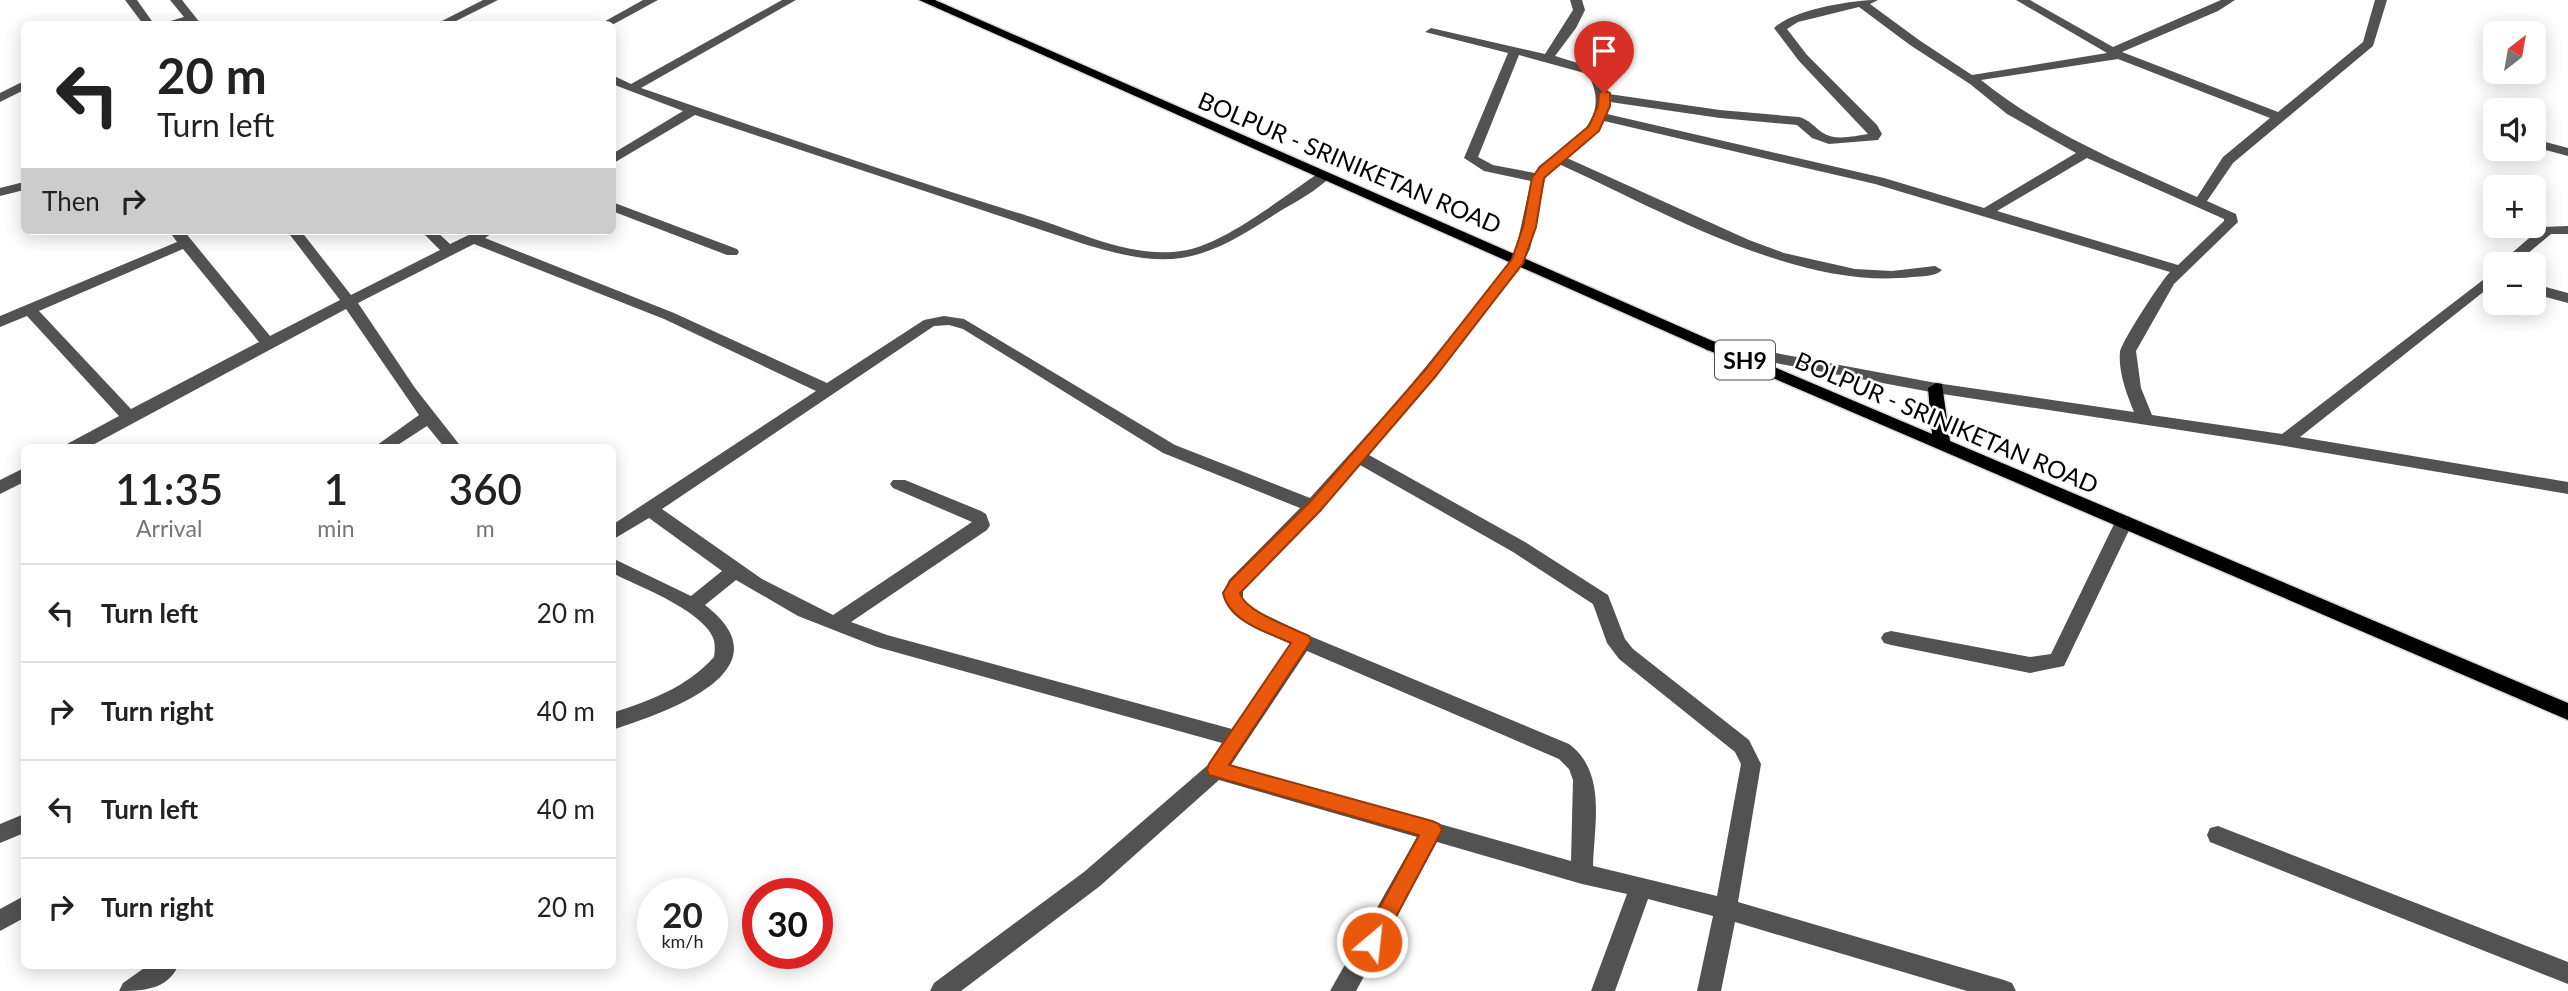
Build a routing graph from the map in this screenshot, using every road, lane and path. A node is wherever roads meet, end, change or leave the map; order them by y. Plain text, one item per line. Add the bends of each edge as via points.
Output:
1 (131, 0) edge
2 (176, 0) edge
3 (492, 0) edge
4 (652, 0) edge
5 (790, 0) edge
6 (925, 0) edge
7 (1576, 0) edge
8 (2022, 0) edge
9 (2229, 0) edge
10 (2381, 0) edge
11 (1864, 1) edge
12 (147, 21) edge
13 (184, 21) edge
14 (448, 21) edge
15 (612, 21) edge
16 (1431, 32) dead end
17 (1514, 52) junction
18 (2116, 53) junction
19 (1548, 58) junction
20 (616, 81) edge
21 (1974, 81) junction
22 (21, 87) edge
23 (631, 89) junction
24 (1604, 97) junction
25 (0, 98) edge
26 (694, 110) junction
27 (1600, 116) junction
28 (2278, 117) junction
29 (2546, 146) edge
30 (2568, 152) edge
31 (2086, 153) junction
32 (616, 158) edge
33 (1558, 159) junction
34 (1324, 176) junction
35 (1538, 178) junction
36 (21, 187) edge
37 (0, 192) edge
38 (2200, 202) junction
39 (616, 207) edge
40 (1986, 212) junction
41 (2568, 230) edge
42 (297, 235) edge
43 (432, 235) edge
44 (481, 235) edge
45 (181, 237) edge
46 (450, 252) junction
47 (732, 252) dead end
48 (2521, 252) edge
49 (1518, 260) junction
50 (1935, 270) dead end
51 (2180, 271) junction
52 (2483, 285) edge
53 (2546, 292) edge
54 (2568, 298) edge
55 (350, 303) junction
56 (30, 310) junction
57 (0, 322) edge
58 (268, 343) junction
59 (1709, 345) junction
60 (1936, 388) junction
61 (830, 391) junction
62 (428, 417) junction
63 (129, 418) junction
64 (2146, 418) junction
65 (2285, 440) junction
66 (80, 444) edge
67 (387, 444) edge
68 (451, 444) edge
69 (1942, 445) junction
70 (1358, 456) junction
71 (21, 476) edge
72 (899, 484) dead end
73 (0, 488) edge
74 (2568, 488) edge
75 (1315, 507) junction
76 (648, 509) junction
77 (2124, 523) junction
78 (616, 531) edge
79 (616, 567) edge
80 (736, 570) junction
81 (691, 606) junction
82 (834, 624) junction
83 (1891, 638) dead end
84 (1303, 641) junction
85 (2568, 712) edge
86 (616, 721) edge
87 (1226, 755) junction
88 (21, 824) edge
89 (1432, 830) junction
90 (0, 834) edge
91 (2218, 835) dead end
92 (1582, 874) junction
93 (1641, 886) junction
94 (21, 907) edge
95 (1726, 909) junction
96 (0, 921) edge
97 (162, 969) edge
98 (2568, 973) edge
99 (131, 991) edge
100 (942, 991) edge
101 (1342, 991) edge
102 (1603, 991) edge
103 (1709, 991) edge
104 (2004, 991) edge

1 - 12 street
2 - 13 street
3 - 14 street
4 - 15 street
5 - 23 street
6 - 34 main road, BOLPUR - SRINIKETAN ROAD / SH9
7 - 19 street via 1579,10 1570,29
8 - 18 street
9 - 18 street
10 - 28 street via 2369,43
11 - 21 street via 1870,12
11 - 24 street via 1780,28 1872,128 1873,137 1829,139 1817,136 1799,121
16 - 17 street
17 - 19 street
17 - 35 street via 1471,158 1489,168
18 - 21 street
18 - 28 street
19 - 24 street via 1593,72
20 - 23 street
21 - 31 street via 2012,111
22 - 25 street
23 - 26 street
24 - 27 street
26 - 32 street
26 - 34 street via 956,198 1127,250 1158,255 1191,254 1213,246
27 - 33 street via 1590,133
27 - 40 street via 1813,164
28 - 38 street via 2228,160
29 - 30 street
31 - 38 street
31 - 40 street
33 - 35 street
33 - 50 street via 1780,256 1855,273
34 - 49 main road, BOLPUR - SRINIKETAN ROAD / SH9
35 - 49 street via 1530,227
36 - 37 street
38 - 51 street via 2226,212 2231,222
39 - 47 street
40 - 51 street
41 - 48 street via 2547,230
42 - 55 street
43 - 46 street
44 - 46 street
44 - 61 street
45 - 56 street
45 - 58 street
46 - 55 street
49 - 59 main road, BOLPUR - SRINIKETAN ROAD / SH9
49 - 70 street
51 - 64 street via 2168,282 2128,351 2133,387
52 - 65 street
53 - 54 street
55 - 58 street
55 - 62 street
56 - 57 street
56 - 63 street
58 - 63 street
59 - 60 street
59 - 69 main road, BOLPUR - SRINIKETAN ROAD / SH9
60 - 64 street
60 - 69 main road
61 - 75 street via 929,323 958,321 1169,449
61 - 76 street
62 - 67 street
62 - 68 street
63 - 66 street
64 - 65 street
65 - 74 street
69 - 77 main road, BOLPUR - SRINIKETAN ROAD / SH9
70 - 75 street
70 - 95 street via 1509,541 1601,600 1617,643 1626,654 1742,746 1751,764
71 - 73 street
72 - 82 street via 975,516 981,525
75 - 84 street via 1232,593 1244,613
76 - 78 street
76 - 80 street
77 - 83 street via 2057,662 2030,664
77 - 85 main road, BOLPUR - SRINIKETAN ROAD / SH9
79 - 81 street
80 - 81 street
80 - 82 street
81 - 86 street via 720,631 724,659 695,689
82 - 87 street
84 - 87 street
84 - 92 street via 1572,757 1584,780
87 - 89 street
87 - 100 street via 1092,879
88 - 90 street
89 - 92 street
89 - 101 street
91 - 98 street
92 - 93 street
93 - 95 street
93 - 102 street
94 - 96 street
95 - 103 street
95 - 104 street
97 - 99 street

